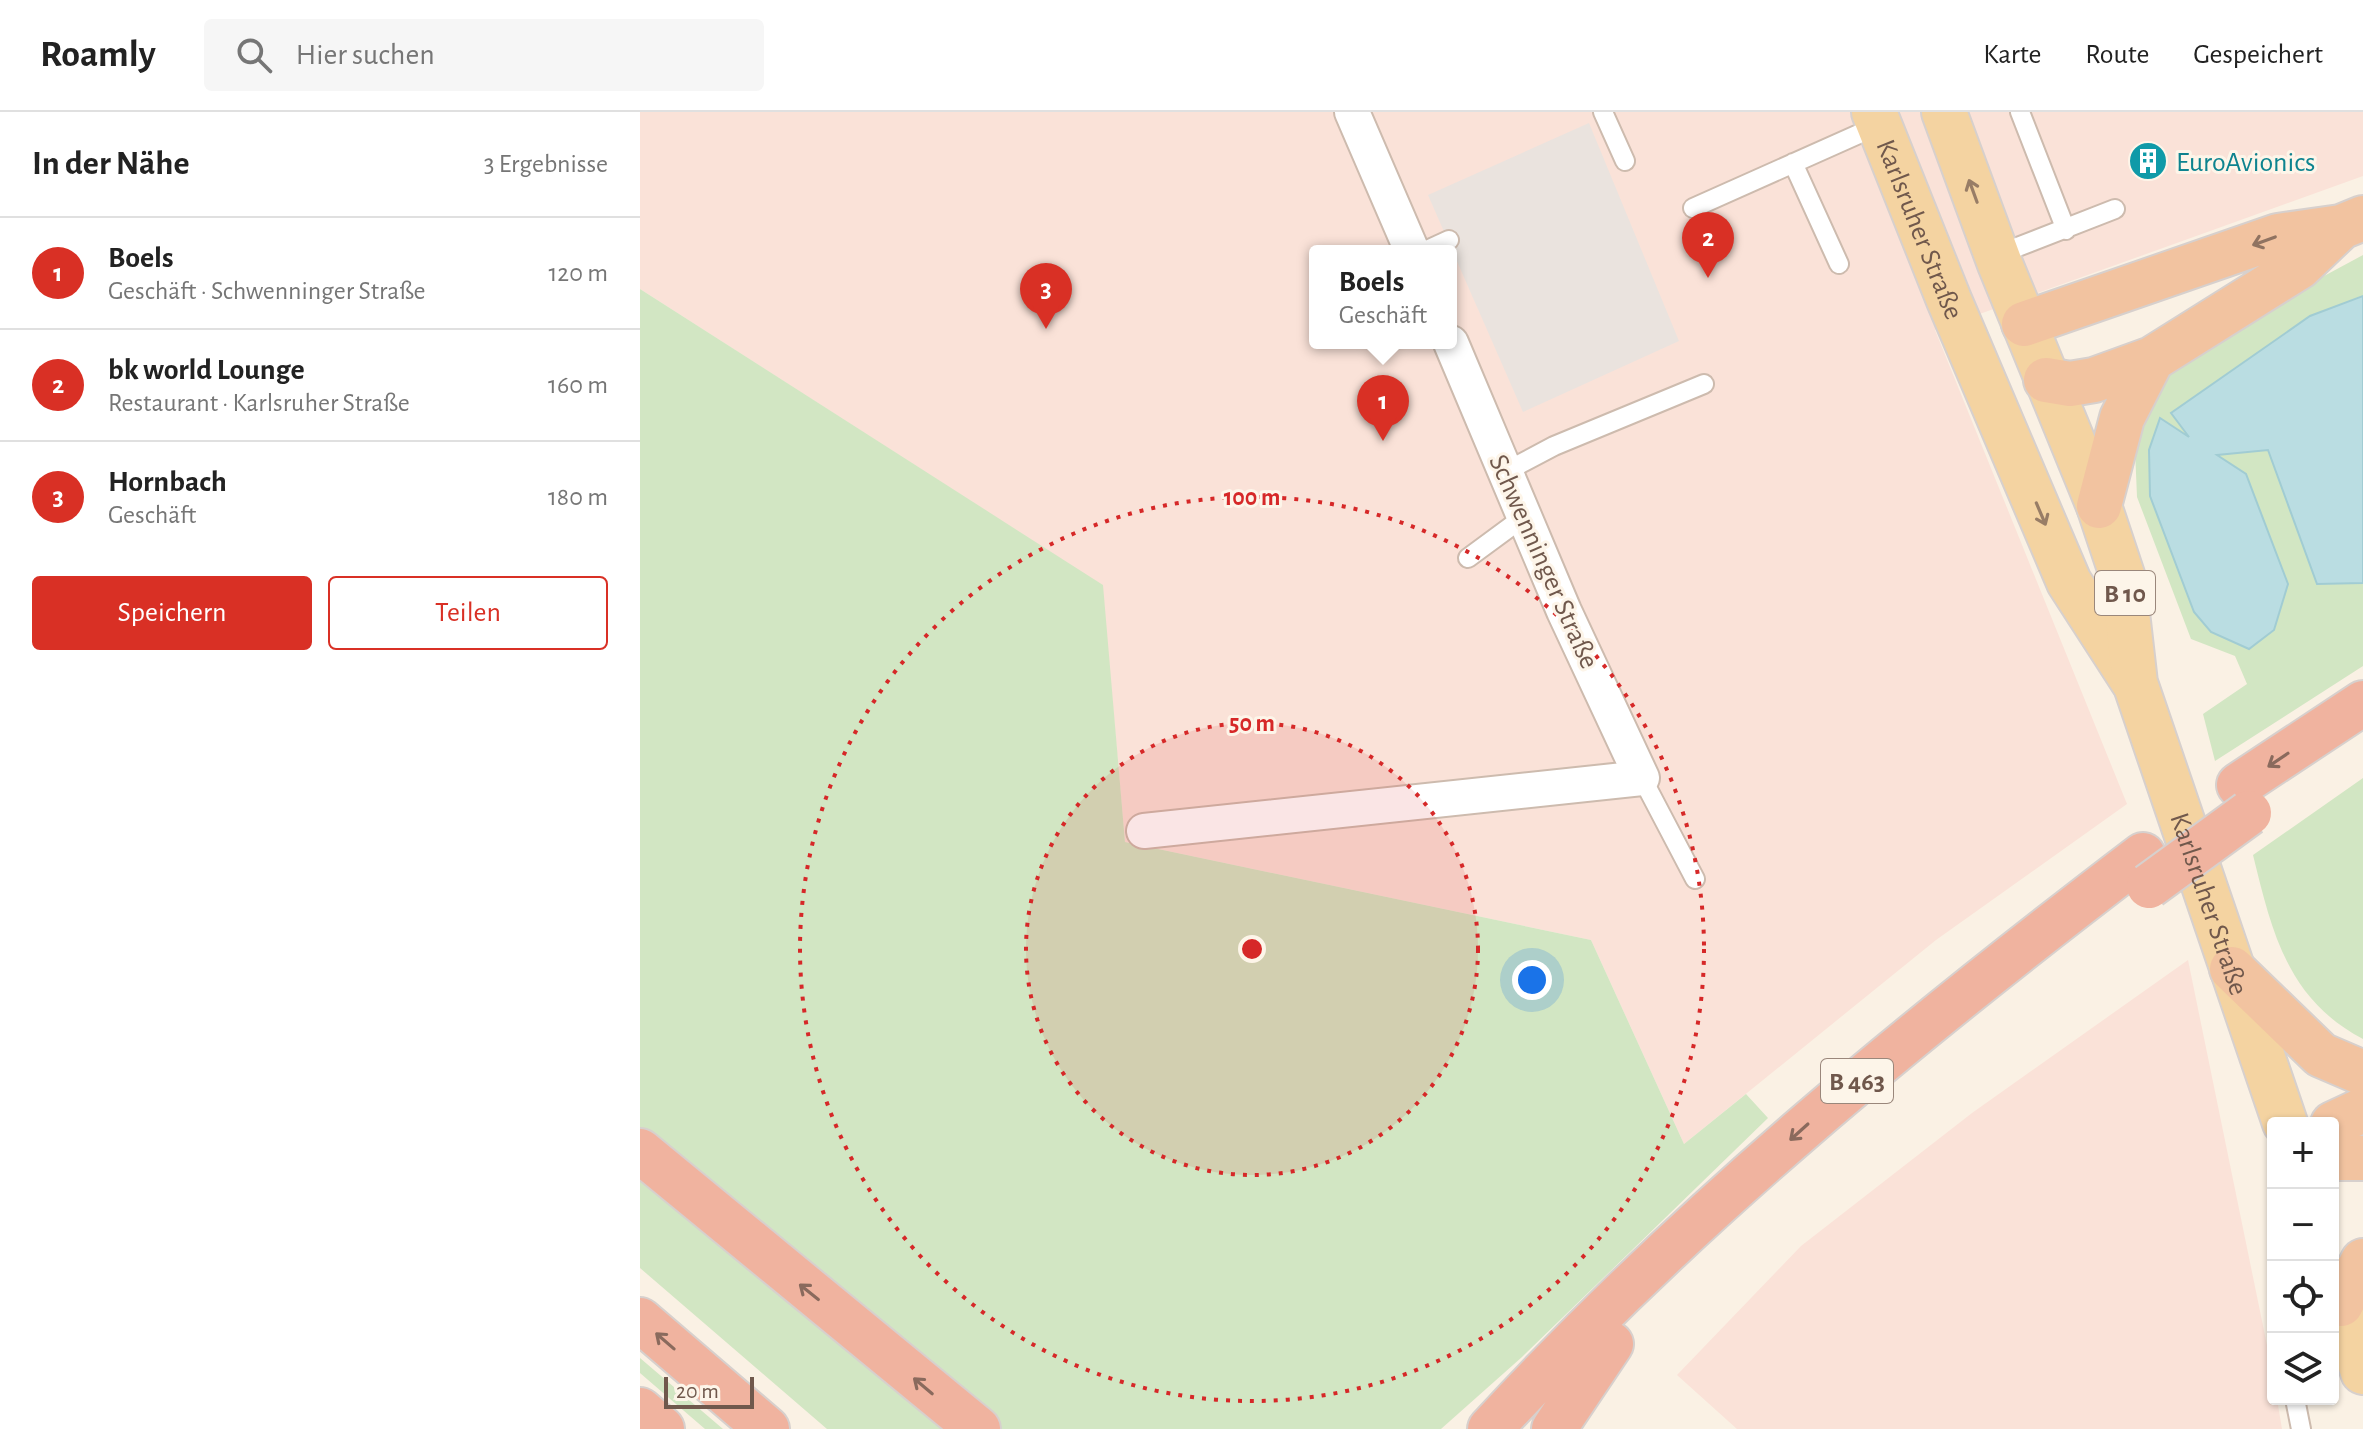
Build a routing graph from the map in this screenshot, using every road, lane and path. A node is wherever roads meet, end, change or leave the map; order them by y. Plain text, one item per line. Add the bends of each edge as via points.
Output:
1 (1353, 112) edge
2 (1603, 112) edge
3 (1944, 112) edge
4 (2020, 112) edge
5 (1876, 118) edge
6 (1625, 161) dead end
7 (1793, 163) junction
8 (1693, 208) dead end
9 (2115, 209) dead end
10 (2352, 223) edge
11 (2066, 230) junction
12 (1449, 240) dead end
13 (1409, 245) edge
14 (1438, 245) edge
15 (1997, 255) junction
16 (1839, 264) dead end
17 (2024, 324) junction
18 (1969, 346) junction
19 (1454, 349) edge
20 (2152, 359) junction
21 (2046, 380) junction
22 (1704, 384) dead end
23 (1505, 472) junction
24 (2099, 506) junction
25 (1525, 516) junction
26 (1468, 558) dead end
27 (2135, 683) junction
28 (2363, 703) edge
29 (2363, 736) edge
30 (1642, 778) junction
31 (2244, 799) junction
32 (1144, 831) dead end
33 (1695, 879) dead end
34 (2232, 969) junction
35 (2363, 1073) edge
36 (2363, 1110) edge
37 (2283, 1117) edge
38 (2339, 1121) edge
39 (640, 1151) edge
40 (2339, 1158) edge
41 (2363, 1158) edge
42 (2363, 1261) edge
43 (2339, 1290) edge
44 (2339, 1298) edge
45 (640, 1320) edge
46 (1599, 1336) junction
47 (2363, 1372) edge
48 (2296, 1405) edge
49 (640, 1410) edge
50 (662, 1429) edge
51 (767, 1429) edge
52 (978, 1429) edge
53 (1460, 1429) edge
54 (1490, 1429) edge
55 (1530, 1429) edge
56 (1554, 1429) edge
57 (2301, 1429) edge

1 - 13 street
2 - 6 lane
15 -> 3 main road, Karlsruher Straße / B 10
4 - 11 lane
5 - 7 lane
5 - 18 main road, Karlsruher Straße / B 10
7 - 8 lane
7 - 16 lane
9 - 11 lane
10 -> 17 highway via 2278,236
10 - 20 highway via 2299,267
11 - 15 lane
12 - 14 lane
15 - 17 main road, Karlsruher Straße / B 10
17 - 18 main road, Karlsruher Straße
17 - 21 main road, Karlsruher Straße / B 10
18 - 21 main road, Karlsruher Straße
18 -> 27 main road, Karlsruher Straße / B 10 via 2069,582
19 - 23 street, Schwenninger Straße
20 - 21 highway via 2094,380
20 - 24 highway via 2122,418
21 - 24 main road, Karlsruher Straße / B 10
22 - 23 lane
23 - 25 street, Schwenninger Straße
24 - 27 main road, Karlsruher Straße / B 10 via 2123,578
25 - 26 lane
25 - 30 street, Schwenninger Straße
27 - 34 main road, Karlsruher Straße / B 10
28 -> 31 highway, B 463
29 - 31 highway, B 463
30 - 32 street
30 - 33 lane
31 - 46 highway, B 463 via 1984,976 1842,1094 1725,1197
34 - 35 highway via 2321,1055
34 - 37 main road, Karlsruher Straße / B 10
36 - 38 highway
52 -> 39 highway
40 - 41 highway
42 - 43 highway
44 - 47 main road
51 -> 45 highway
46 - 53 highway
46 - 54 highway, B 463
46 - 55 highway, B 463
46 - 56 highway
48 - 57 lane
49 - 50 highway

